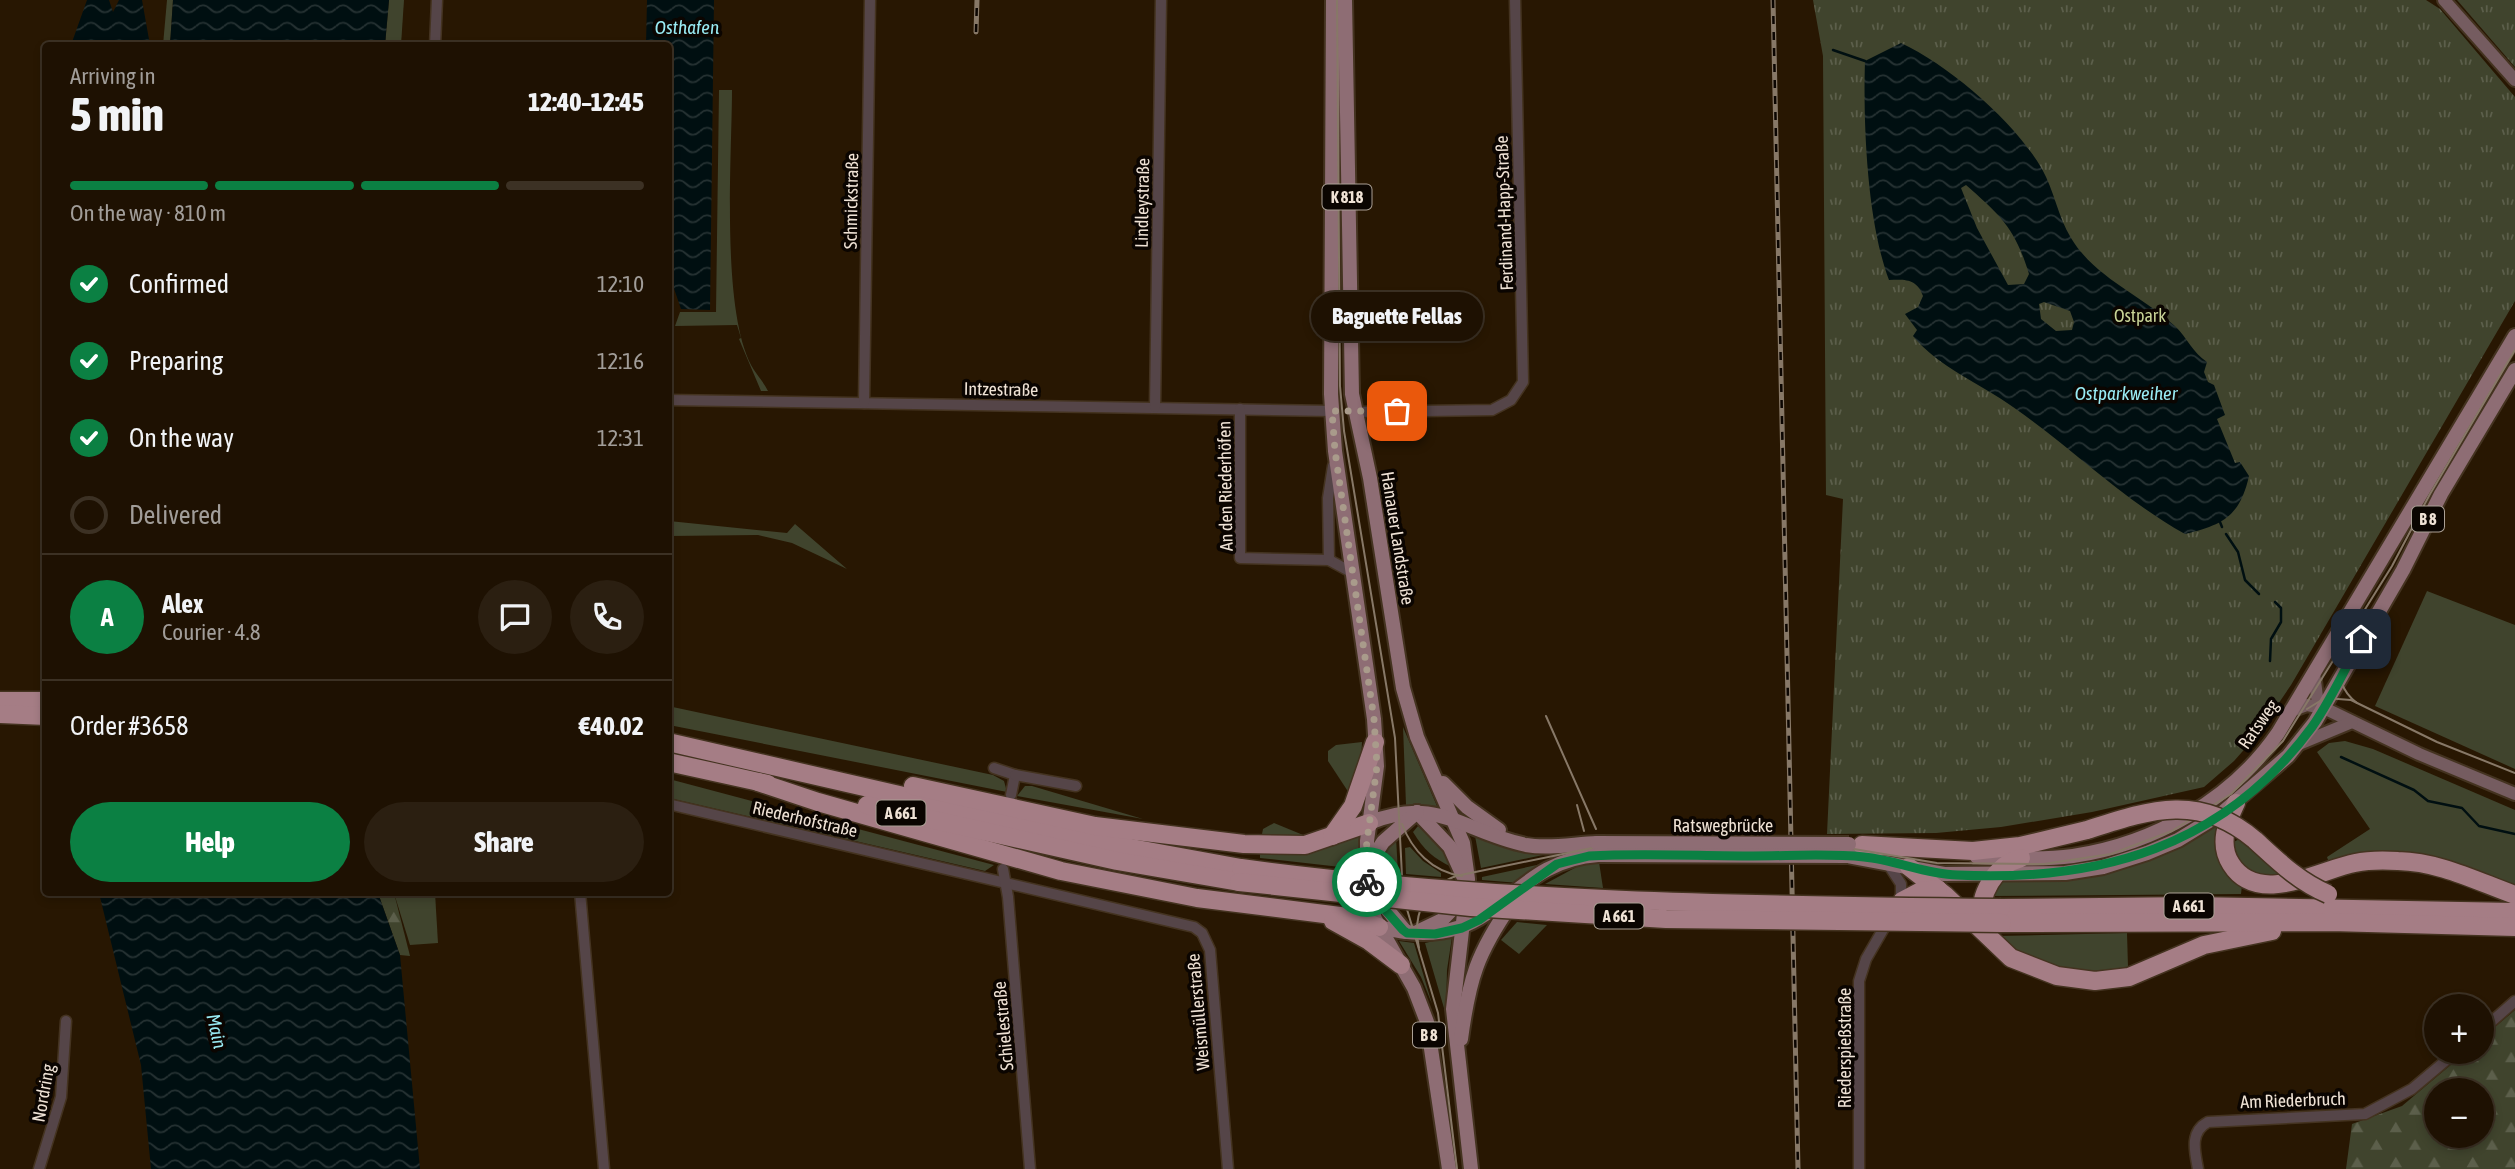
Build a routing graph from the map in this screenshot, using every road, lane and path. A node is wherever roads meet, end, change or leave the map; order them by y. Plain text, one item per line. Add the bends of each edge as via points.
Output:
1 (437, 0) edge
2 (870, 0) edge
3 (1161, 0) edge
4 (1333, 0) edge
5 (1345, 0) edge
6 (1515, 0) edge
7 (2444, 0) edge
8 (435, 42) edge
9 (2515, 80) edge
10 (2515, 336) edge
11 (2515, 370) edge
12 (672, 400) edge
13 (864, 403) junction
14 (1155, 407) junction
15 (1240, 409) junction
16 (1332, 411) junction
17 (1355, 412) junction
18 (1335, 451) junction
19 (1329, 560) junction
20 (1353, 573) junction
21 (2314, 673) junction
22 (0, 701) edge
23 (42, 701) edge
24 (2324, 708) junction
25 (2291, 711) junction
26 (0, 715) edge
27 (42, 716) edge
28 (2353, 722) junction
29 (1376, 742) junction
30 (672, 743) edge
31 (2299, 744) junction
32 (672, 763) edge
33 (995, 768) dead end
34 (1433, 772) junction
35 (1015, 775) junction
36 (842, 781) junction
37 (758, 782) junction
38 (1076, 786) dead end
39 (2515, 794) edge
40 (1011, 795) dead end
41 (2236, 803) junction
42 (672, 805) edge
43 (1417, 811) junction
44 (1454, 819) junction
45 (1369, 823) junction
46 (1329, 838) junction
47 (1520, 843) junction
48 (1853, 848) junction
49 (1598, 850) junction
50 (2021, 858) junction
51 (1884, 861) junction
52 (1909, 867) junction
53 (1003, 869) dead end
54 (1240, 875) junction
55 (1365, 875) junction
56 (1996, 875) junction
57 (1536, 876) junction
58 (1004, 881) junction
59 (1938, 889) junction
60 (1466, 892) junction
61 (2515, 895) edge
62 (580, 896) edge
63 (1902, 901) junction
64 (2378, 907) junction
65 (1272, 908) junction
66 (2515, 912) edge
67 (2001, 916) junction
68 (2331, 922) junction
69 (1379, 926) junction
70 (2515, 927) edge
71 (1462, 928) junction
72 (1407, 933) junction
73 (1991, 941) junction
74 (1401, 965) junction
75 (2515, 1001) edge
76 (2494, 1019) edge
77 (66, 1021) dead end
78 (1459, 1058) junction
79 (2442, 1064) edge
80 (39, 1169) edge
81 (604, 1169) edge
82 (1030, 1169) edge
83 (1228, 1169) edge
84 (1449, 1169) edge
85 (1471, 1169) edge
86 (1859, 1169) edge
87 (2198, 1169) edge

1 - 8 street
2 - 13 street, Schmickstraße
3 - 14 street, Lindleystraße
4 - 16 main road, K 818
5 - 17 main road, Hanauer Landstraße / K 818 via 1348,287
6 - 17 street, Ferdinand-Happ-Straße via 1524,370 1515,396 1492,410
7 - 9 main road
10 - 21 main road, Ratsweg / B 8
11 - 24 main road, B 8
12 - 13 street, Intzestraße
13 - 14 street, Intzestraße
14 - 15 street, Intzestraße
15 - 16 street, Intzestraße
15 - 19 street, An den Riederhöfen via 1240,558
16 - 17 main road
16 - 18 main road, K 818
17 - 34 main road, Hanauer Landstraße / K 818 via 1403,688
18 - 19 street via 1328,498
18 - 20 main road, K 818
19 - 20 street, An den Riederhöfen
20 - 29 main road, K 818
21 - 24 main road via 2317,697
21 - 25 main road, Ratsweg / B 8
22 - 23 highway
24 - 25 main road via 2307,705
24 - 28 main road
24 - 31 main road, B 8
25 - 50 main road, Ratsweg / B 8 via 2252,766 2191,814 2107,849
26 - 27 highway
28 - 31 main road
28 - 39 main road
29 - 45 main road, K 818
29 - 46 highway via 1353,806
30 - 36 highway, A 661
31 - 41 main road, B 8
32 - 37 highway, A 661
33 - 35 street
34 - 44 main road, Hanauer Landstraße / K 818
34 - 47 main road via 1467,807
35 - 38 street
35 - 40 street
36 - 46 highway via 912,786 1157,835 1272,846 1305,845
36 - 54 highway, A 661
37 - 54 highway, A 661 via 1117,861
37 - 65 highway via 1060,871
41 - 56 main road, B 8 via 2178,840 2126,860 2065,873
41 - 61 highway via 2227,825 2225,848 2236,870 2252,881 2287,882 2353,863 2412,862 2443,867
42 - 58 street, Riederhofstraße
43 - 44 main road, B 8
43 - 45 main road, B 8
43 - 55 main road via 1383,842
43 - 60 main road via 1450,847
44 - 47 main road, B 8
44 - 60 main road, K 818 via 1467,858
45 - 46 highway
45 - 55 main road, B 8
47 - 49 main road, B 8
48 - 49 main road, Ratswegbrücke / B 8, bridge
48 - 50 main road, Ratsweg / B 8
48 - 51 main road, B 8
48 - 64 highway, bridge via 1973,851 2020,846 2159,809 2205,813 2246,833 2297,878 2329,894
49 - 57 main road, B 8
50 - 56 highway
51 - 52 main road, B 8
51 - 63 street via 1900,879
52 - 56 main road, B 8 via 1951,875
52 - 59 highway
53 - 58 street
54 - 67 highway, A 661, bridge via 1654,903
55 - 69 main road, B 8
55 - 72 main road via 1381,905
56 - 73 highway via 1988,886 1981,918
57 - 71 main road, B 8 via 1487,915
57 - 78 main road via 1511,904 1476,961
58 - 82 street, Schielestraße
58 - 83 street, Weismüllerstraße via 1177,921 1202,933 1210,950
59 - 63 highway via 1920,891
59 - 73 highway
60 - 71 main road, K 818
60 - 72 main road via 1456,908 1435,925
62 - 81 street
63 - 86 street, Riederspießstraße via 1871,949 1859,981
64 - 66 highway, A 661
64 - 67 highway, A 661
65 - 69 highway
65 - 74 highway via 1333,921
67 - 68 highway, A 661
68 - 70 highway, A 661
68 - 73 highway via 2222,940 2112,980 2040,972 2011,958
69 - 72 main road
69 - 74 main road, B 8
71 - 72 main road via 1435,934
71 - 78 main road, B 8 via 1453,993
74 - 84 main road, B 8 via 1427,1022
75 - 76 street
77 - 80 street, Nordring via 61,1097
78 - 85 main road, B 8
79 - 87 street, Am Riederbruch via 2412,1089 2365,1114 2208,1122 2194,1139

